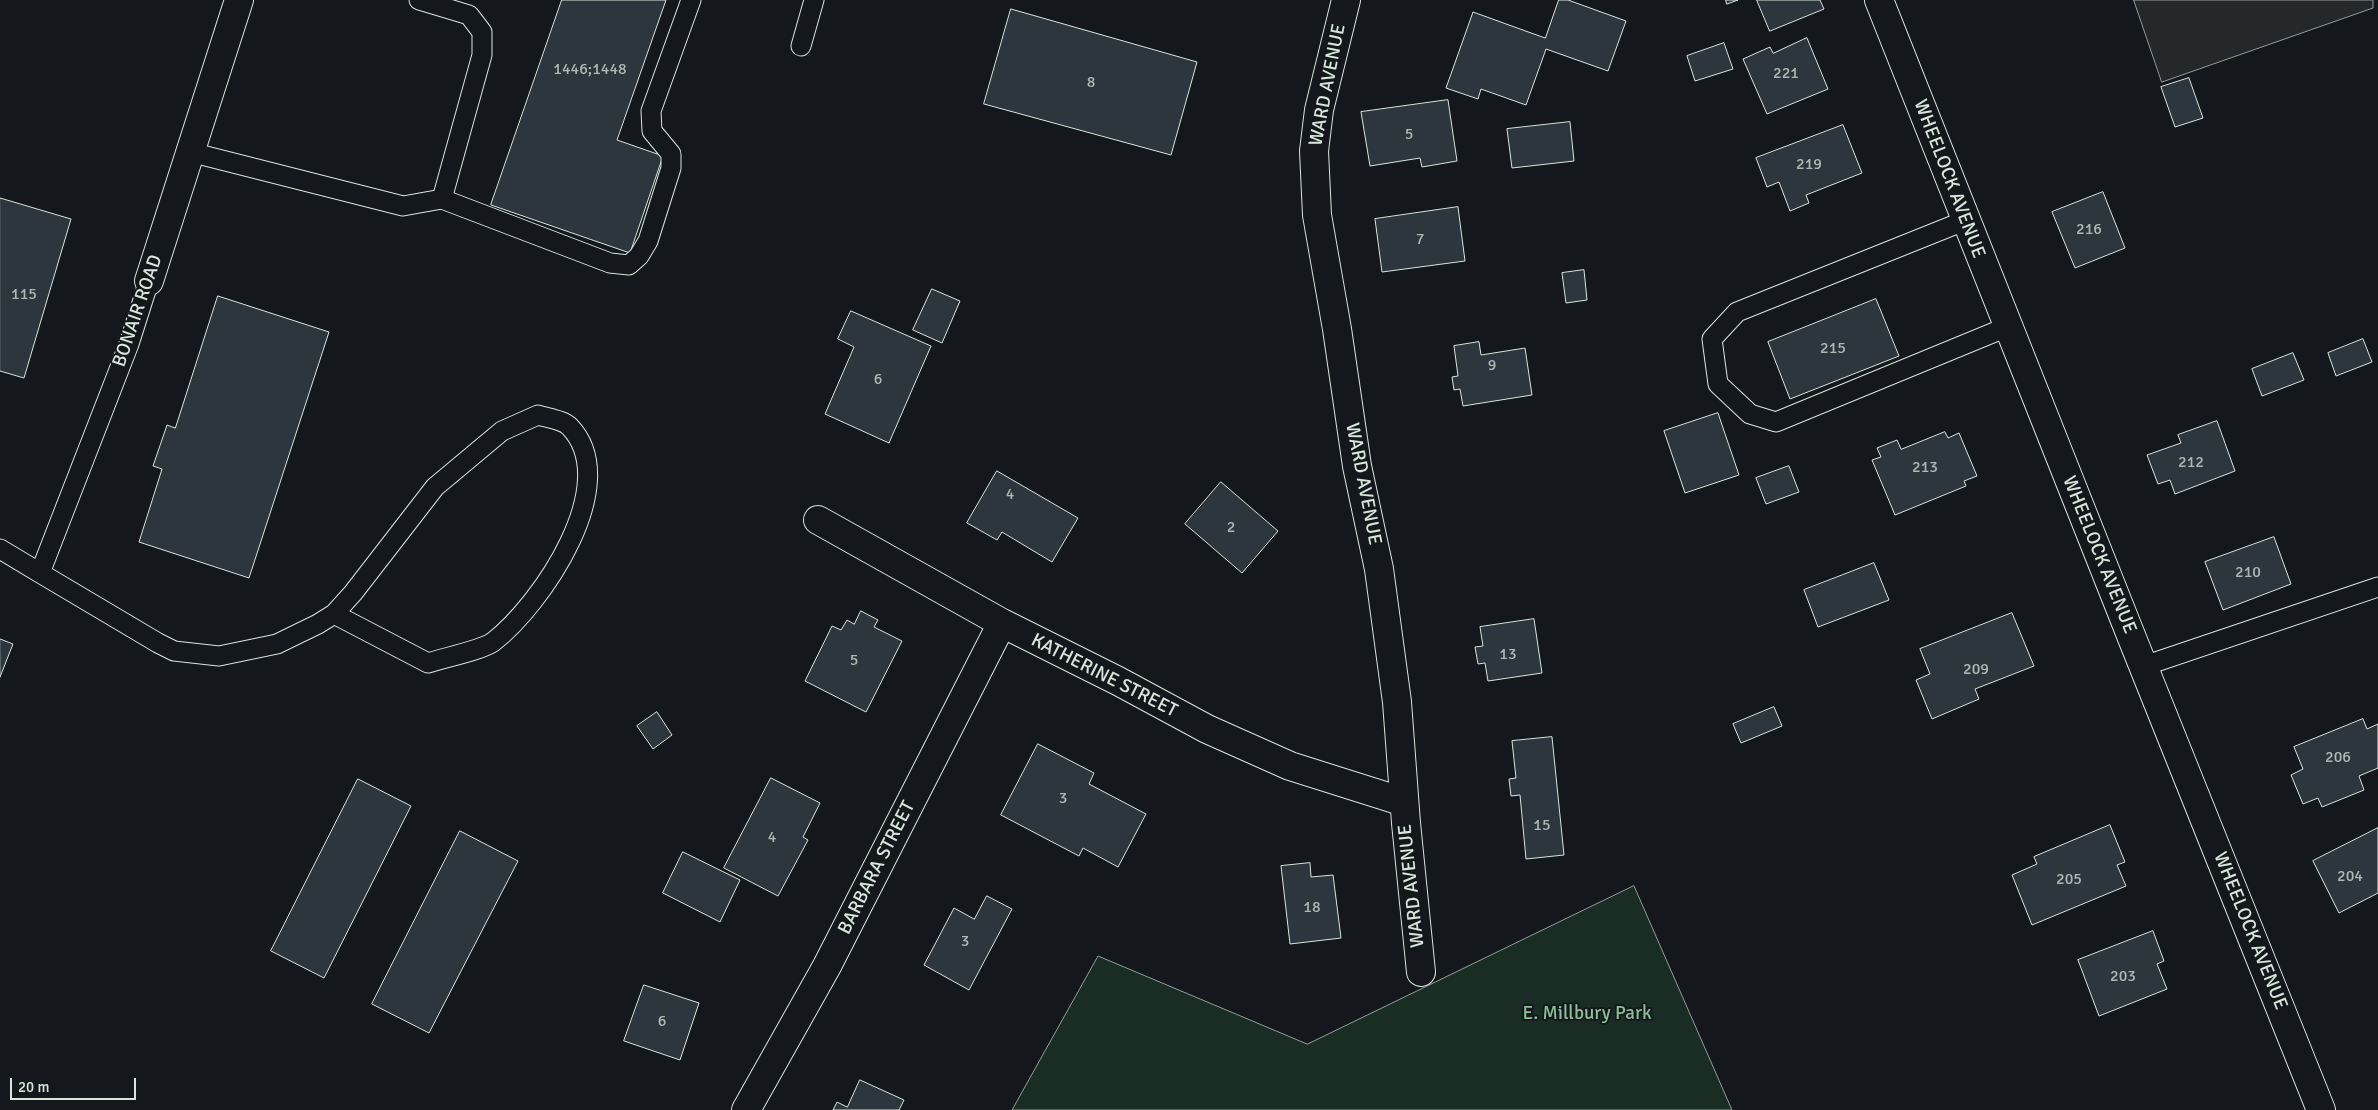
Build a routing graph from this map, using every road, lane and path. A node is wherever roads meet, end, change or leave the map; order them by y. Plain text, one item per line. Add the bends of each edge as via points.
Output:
1 (239, 0) edge
2 (419, 0) edge
3 (690, 0) edge
4 (814, 0) edge
5 (1346, 0) edge
6 (1879, 0) edge
7 (801, 46) dead end
8 (190, 152) junction
9 (442, 199) junction
10 (1964, 221) junction
11 (149, 280) joint
12 (2007, 327) junction
13 (818, 520) dead end
14 (0, 549) edge
15 (40, 573) junction
16 (2378, 587) edge
17 (334, 614) junction
18 (1002, 623) junction
19 (2144, 666) junction
20 (1404, 802) junction
21 (1421, 972) dead end
22 (746, 1110) edge
23 (2321, 1110) edge

1 - 8 street, BONAIR ROAD
2 - 9 lane via 469,15 482,32 482,55
3 - 9 lane via 651,111 652,131 670,154 671,168 648,241 639,256 629,264 610,263
4 - 7 lane
5 - 20 street, WARD AVENUE via 1319,110 1314,151 1317,215 1357,466 1379,569 1397,702
6 - 10 street, WHEELOCK AVENUE
8 - 9 lane via 403,206
8 - 11 street, BONAIR ROAD
10 - 12 street, WHEELOCK AVENUE
10 - 12 lane via 1737,312 1712,339 1718,384 1750,414 1776,422
11 - 15 lane, BONAIR ROAD via 129,344
12 - 19 street, WHEELOCK AVENUE
13 - 18 street, KATHERINE STREET
14 - 15 lane
15 - 17 lane via 158,643 174,651 193,654 220,656 277,644
16 - 19 lane
17 - 17 lane via 435,487 468,458 502,431 538,415 569,425 585,448 589,475 583,509 560,560 533,603 491,643 428,663
18 - 20 street, KATHERINE STREET via 1207,730 1290,766
18 - 22 street, BARBARA STREET via 827,966
19 - 23 street, WHEELOCK AVENUE
20 - 21 street, WARD AVENUE

